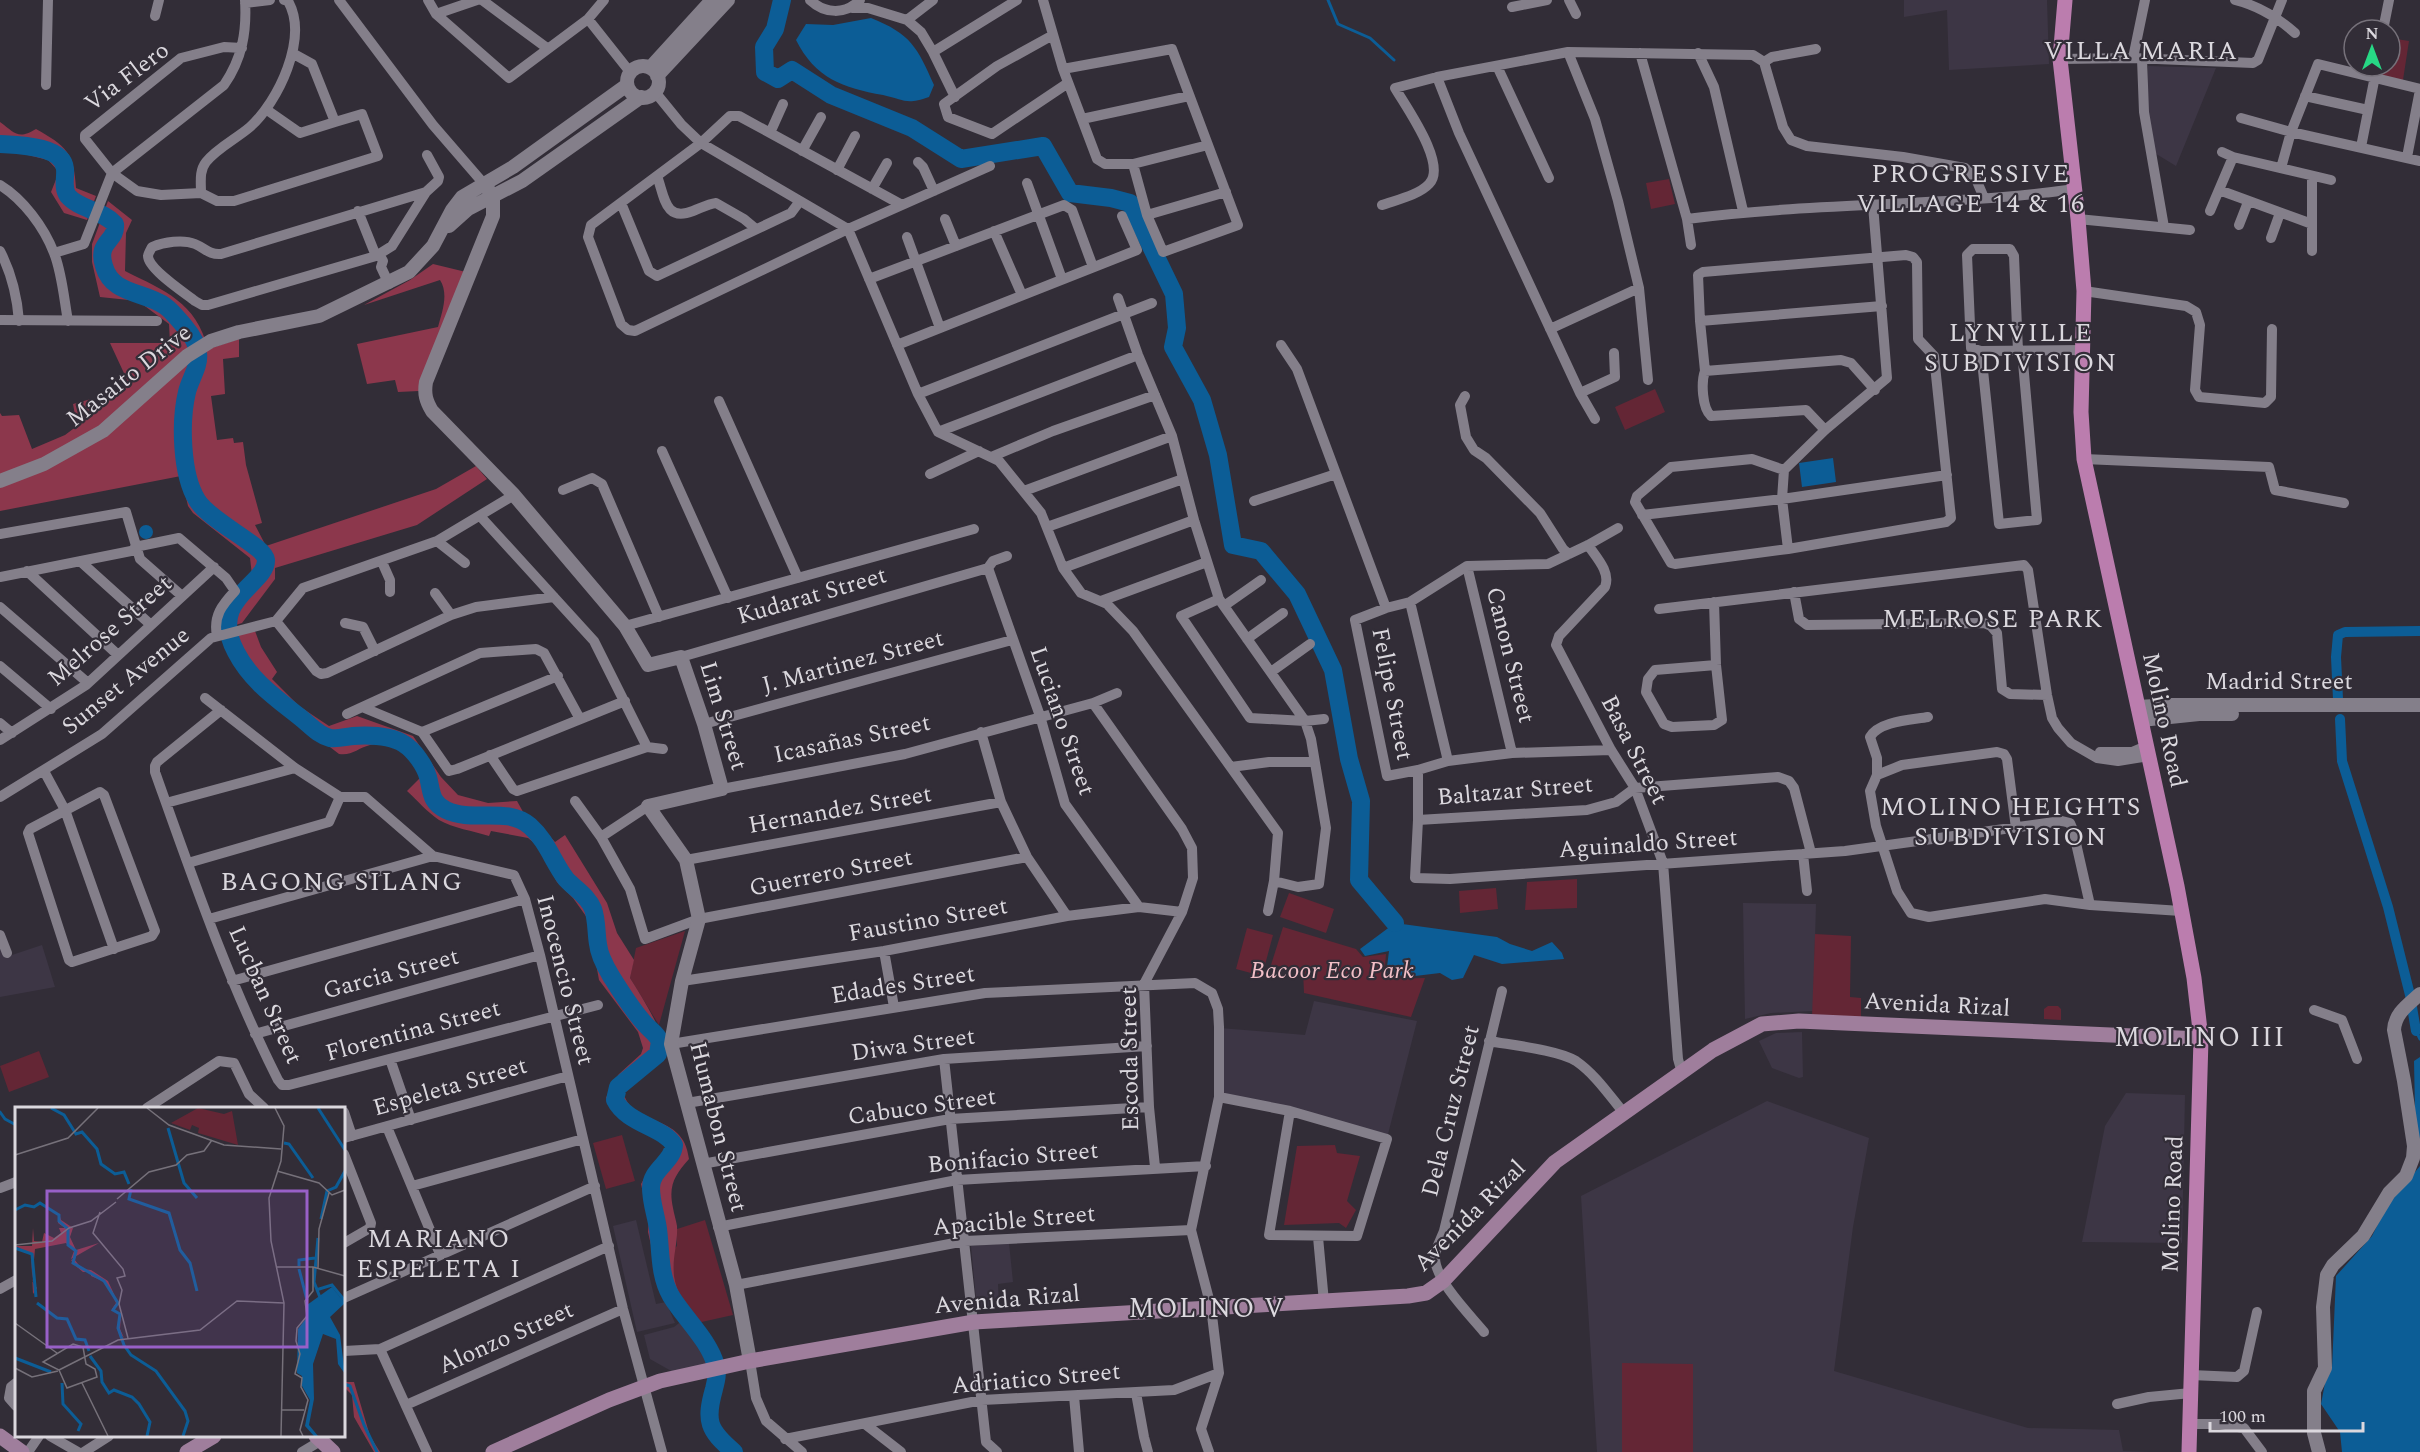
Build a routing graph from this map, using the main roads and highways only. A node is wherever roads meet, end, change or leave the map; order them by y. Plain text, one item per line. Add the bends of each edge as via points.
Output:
1 (2065, 0) edge
2 (2201, 1039) junction
3 (212, 1437) edge
4 (8, 1438) edge
5 (319, 1438) edge
6 (22, 1452) edge
7 (187, 1452) edge
8 (333, 1452) edge
9 (493, 1452) edge
10 (2189, 1452) edge

1 - 2 main road, Molino Road via 2060,59 2084,291 2084,459 2181,910
2 - 9 main road, Avenida Rizal via 1779,1021 1762,1024 1713,1050 1555,1162 1443,1281 1426,1293 974,1322 750,1361 645,1386
2 - 10 main road, Molino Road
3 - 7 main road
4 - 6 main road
5 - 8 main road

